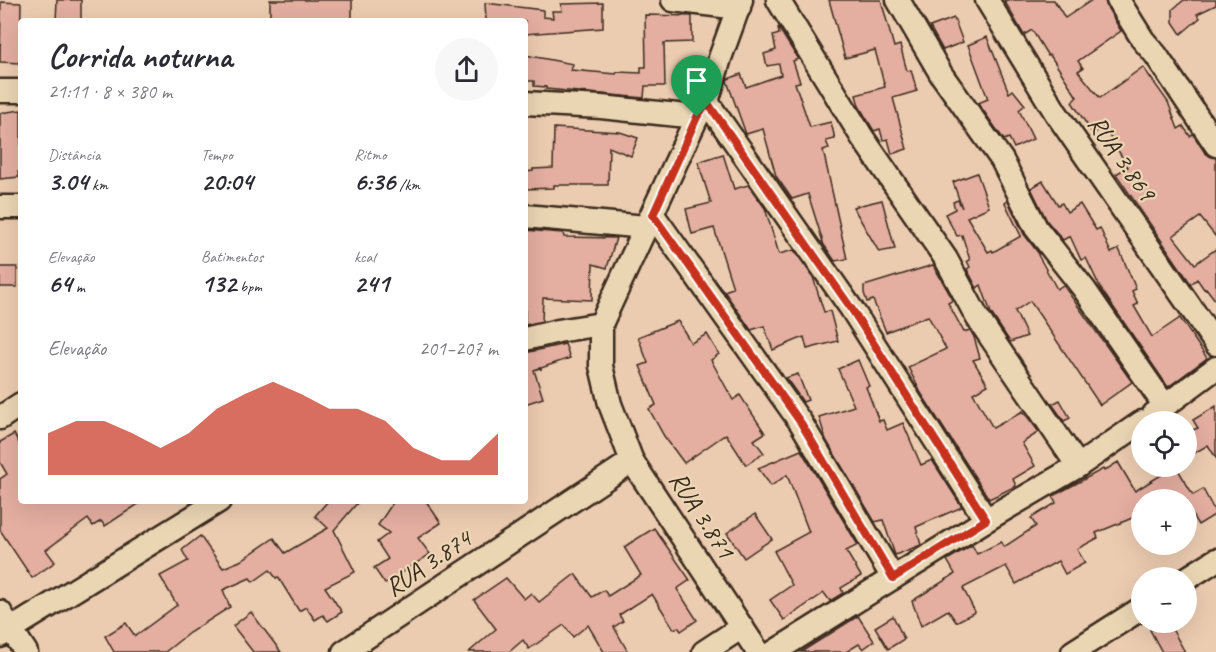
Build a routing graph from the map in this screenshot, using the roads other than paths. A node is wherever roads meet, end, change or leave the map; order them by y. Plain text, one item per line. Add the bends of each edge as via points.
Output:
1 (673, 0) edge
2 (778, 0) edge
3 (898, 0) edge
4 (987, 0) edge
5 (1118, 0) edge
6 (740, 4) edge
7 (0, 91) edge
8 (18, 91) edge
9 (528, 103) edge
10 (702, 110) junction
11 (1216, 145) edge
12 (0, 207) edge
13 (18, 207) edge
14 (528, 216) edge
15 (649, 221) junction
16 (601, 324) junction
17 (528, 338) edge
18 (1216, 344) edge
19 (1216, 368) edge
20 (18, 406) edge
21 (1165, 406) junction
22 (1158, 411) edge
23 (0, 418) edge
24 (1131, 430) edge
25 (632, 461) junction
26 (1078, 466) junction
27 (214, 504) edge
28 (986, 520) junction
29 (1216, 560) edge
30 (1197, 572) edge
31 (893, 578) junction
32 (1131, 615) edge
33 (3, 626) edge
34 (742, 627) junction
35 (26, 652) edge
36 (344, 652) edge
37 (704, 652) edge
38 (758, 652) edge
39 (774, 652) edge
40 (1073, 652) edge

1 - 6 street
2 - 26 street via 862,137 946,259 976,317
3 - 21 street via 941,74 1002,160 1036,228 1084,289
4 - 18 street, RUA 3.869 via 1056,113
5 - 11 street
6 - 10 street
7 - 8 street
9 - 10 street
10 - 15 street
10 - 28 street via 851,308
12 - 13 street
14 - 15 street
15 - 16 street
15 - 31 street via 801,423
16 - 17 street
16 - 25 street, RUA 3.871 via 601,366 610,404
19 - 21 street
20 - 23 street
21 - 22 street
24 - 26 street
25 - 34 street, RUA 3.871
25 - 36 street, RUA 3.874
26 - 28 street
27 - 33 street
28 - 31 street
29 - 30 street
31 - 39 street
32 - 40 street
33 - 35 street
34 - 37 street
34 - 38 street, RUA 3.871

